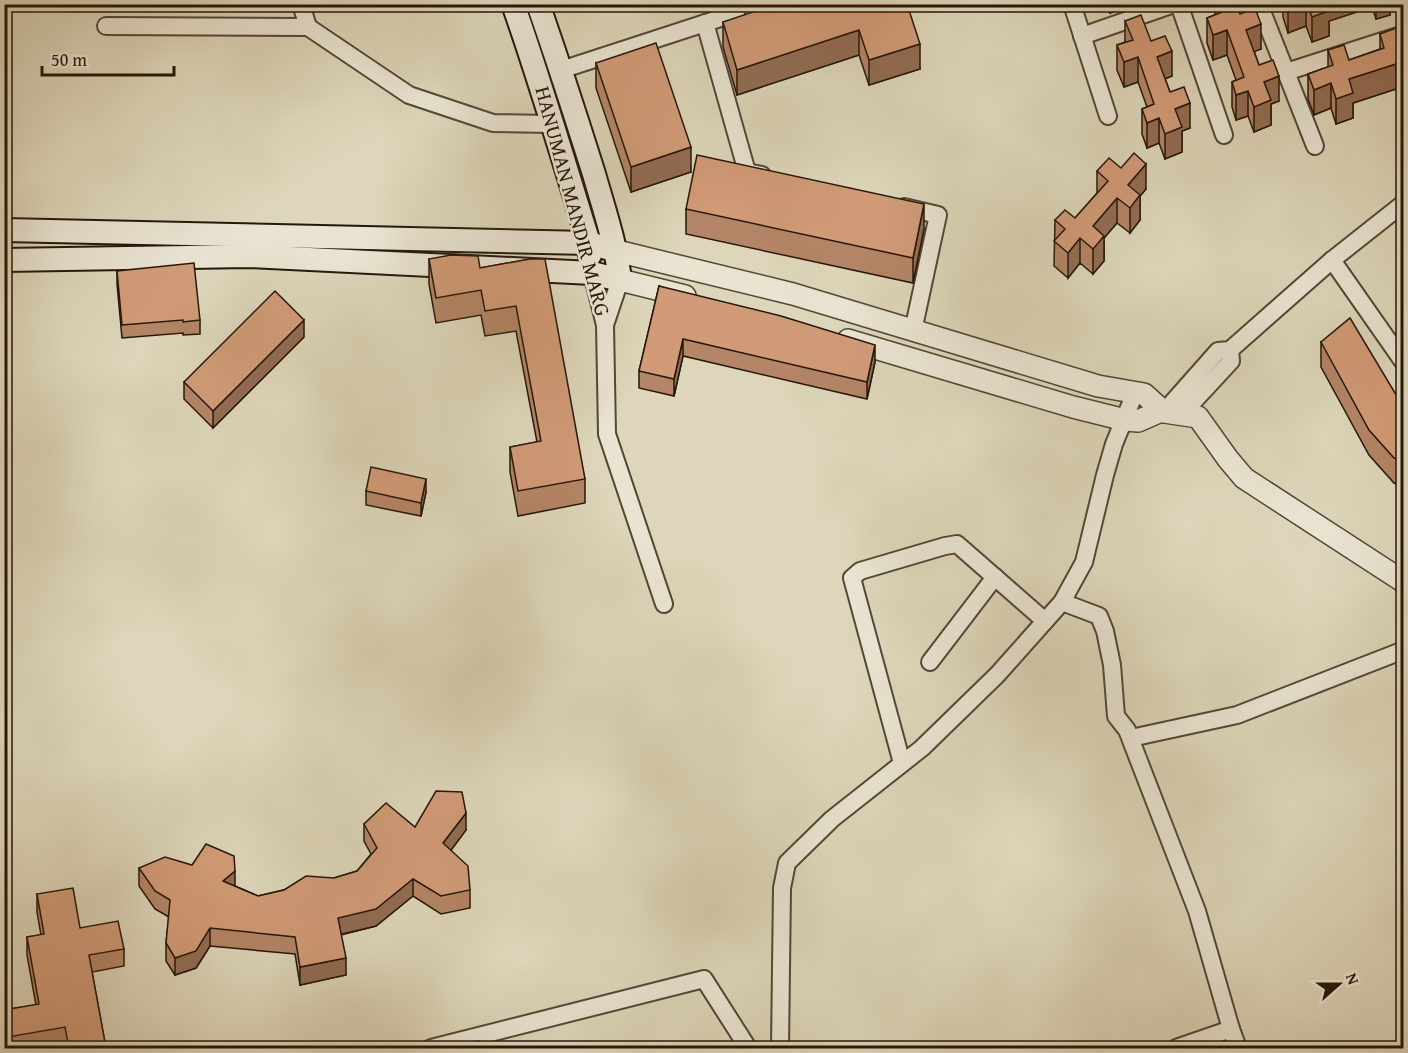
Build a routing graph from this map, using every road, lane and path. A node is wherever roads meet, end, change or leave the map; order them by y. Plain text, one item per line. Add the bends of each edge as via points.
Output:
1 (301, 4) edge
2 (513, 4) edge
3 (538, 4) edge
4 (1072, 4) edge
5 (1174, 4) edge
6 (1179, 4) edge
7 (1259, 4) edge
8 (736, 13) dead end
9 (705, 23) junction
10 (105, 26) dead end
11 (308, 27) junction
12 (1404, 34) edge
13 (1082, 36) junction
14 (561, 70) junction
15 (1286, 72) junction
16 (1108, 116) dead end
17 (551, 124) junction
18 (1224, 135) dead end
19 (1315, 146) dead end
20 (593, 171) junction
21 (568, 177) junction
22 (781, 180) edge
23 (1404, 203) edge
24 (893, 205) edge
25 (4, 230) edge
26 (589, 243) junction
27 (617, 251) junction
28 (4, 260) edge
29 (1332, 260) junction
30 (592, 273) junction
31 (620, 280) junction
32 (707, 302) edge
33 (605, 325) junction
34 (913, 331) junction
35 (829, 334) edge
36 (1404, 363) edge
37 (1135, 393) junction
38 (1169, 413) junction
39 (1125, 420) junction
40 (994, 577) junction
41 (1404, 582) edge
42 (1062, 603) junction
43 (664, 604) dead end
44 (1045, 621) junction
45 (1404, 650) edge
46 (930, 662) dead end
47 (1131, 738) junction
48 (902, 763) junction
49 (1231, 1029) junction
50 (431, 1048) edge
51 (748, 1048) edge
52 (780, 1048) edge
53 (1176, 1048) edge
54 (1238, 1048) edge

1 - 11 street
2 - 17 main road, HANUMAN MANDIR MARG
3 - 14 main road, HANUMAN MANDIR MARG
4 - 13 street
5 - 13 street
6 - 18 street
7 - 15 street
8 - 9 street
9 - 14 street
9 - 22 street via 747,172
10 - 11 street
11 - 17 street via 409,95 493,123
12 - 15 street
13 - 16 street
14 - 20 main road, HANUMAN MANDIR MARG
15 - 19 street
17 - 21 main road, HANUMAN MANDIR MARG
20 - 21 main road
20 - 27 main road, HANUMAN MANDIR MARG
21 - 26 main road, HANUMAN MANDIR MARG
23 - 29 street
24 - 34 street via 938,215
25 - 26 main road
26 - 27 main road
26 - 30 main road, HANUMAN MANDIR MARG
27 - 31 main road, HANUMAN MANDIR MARG
27 - 34 street via 793,294
28 - 30 main road via 249,256
29 - 36 street
29 - 38 street via 1230,350 1218,351
30 - 31 main road
30 - 33 street, HANUMAN MANDIR MARG
31 - 32 street
31 - 33 street, HANUMAN MANDIR MARG
33 - 43 street via 607,434
34 - 37 street via 1098,386
35 - 39 street
37 - 38 street via 1144,394
37 - 39 street
38 - 39 street via 1138,421
38 - 41 street via 1198,417 1245,478
39 - 42 street via 1105,475 1084,562
40 - 44 street
40 - 46 street
40 - 48 street via 957,544 860,571 852,578
42 - 44 street
42 - 47 street via 1099,616 1112,665 1116,716
44 - 48 street via 997,675
45 - 47 street via 1237,716
47 - 49 street via 1197,911
48 - 52 street via 832,819 787,863 782,888
49 - 53 street
49 - 54 street
50 - 51 street via 704,979

